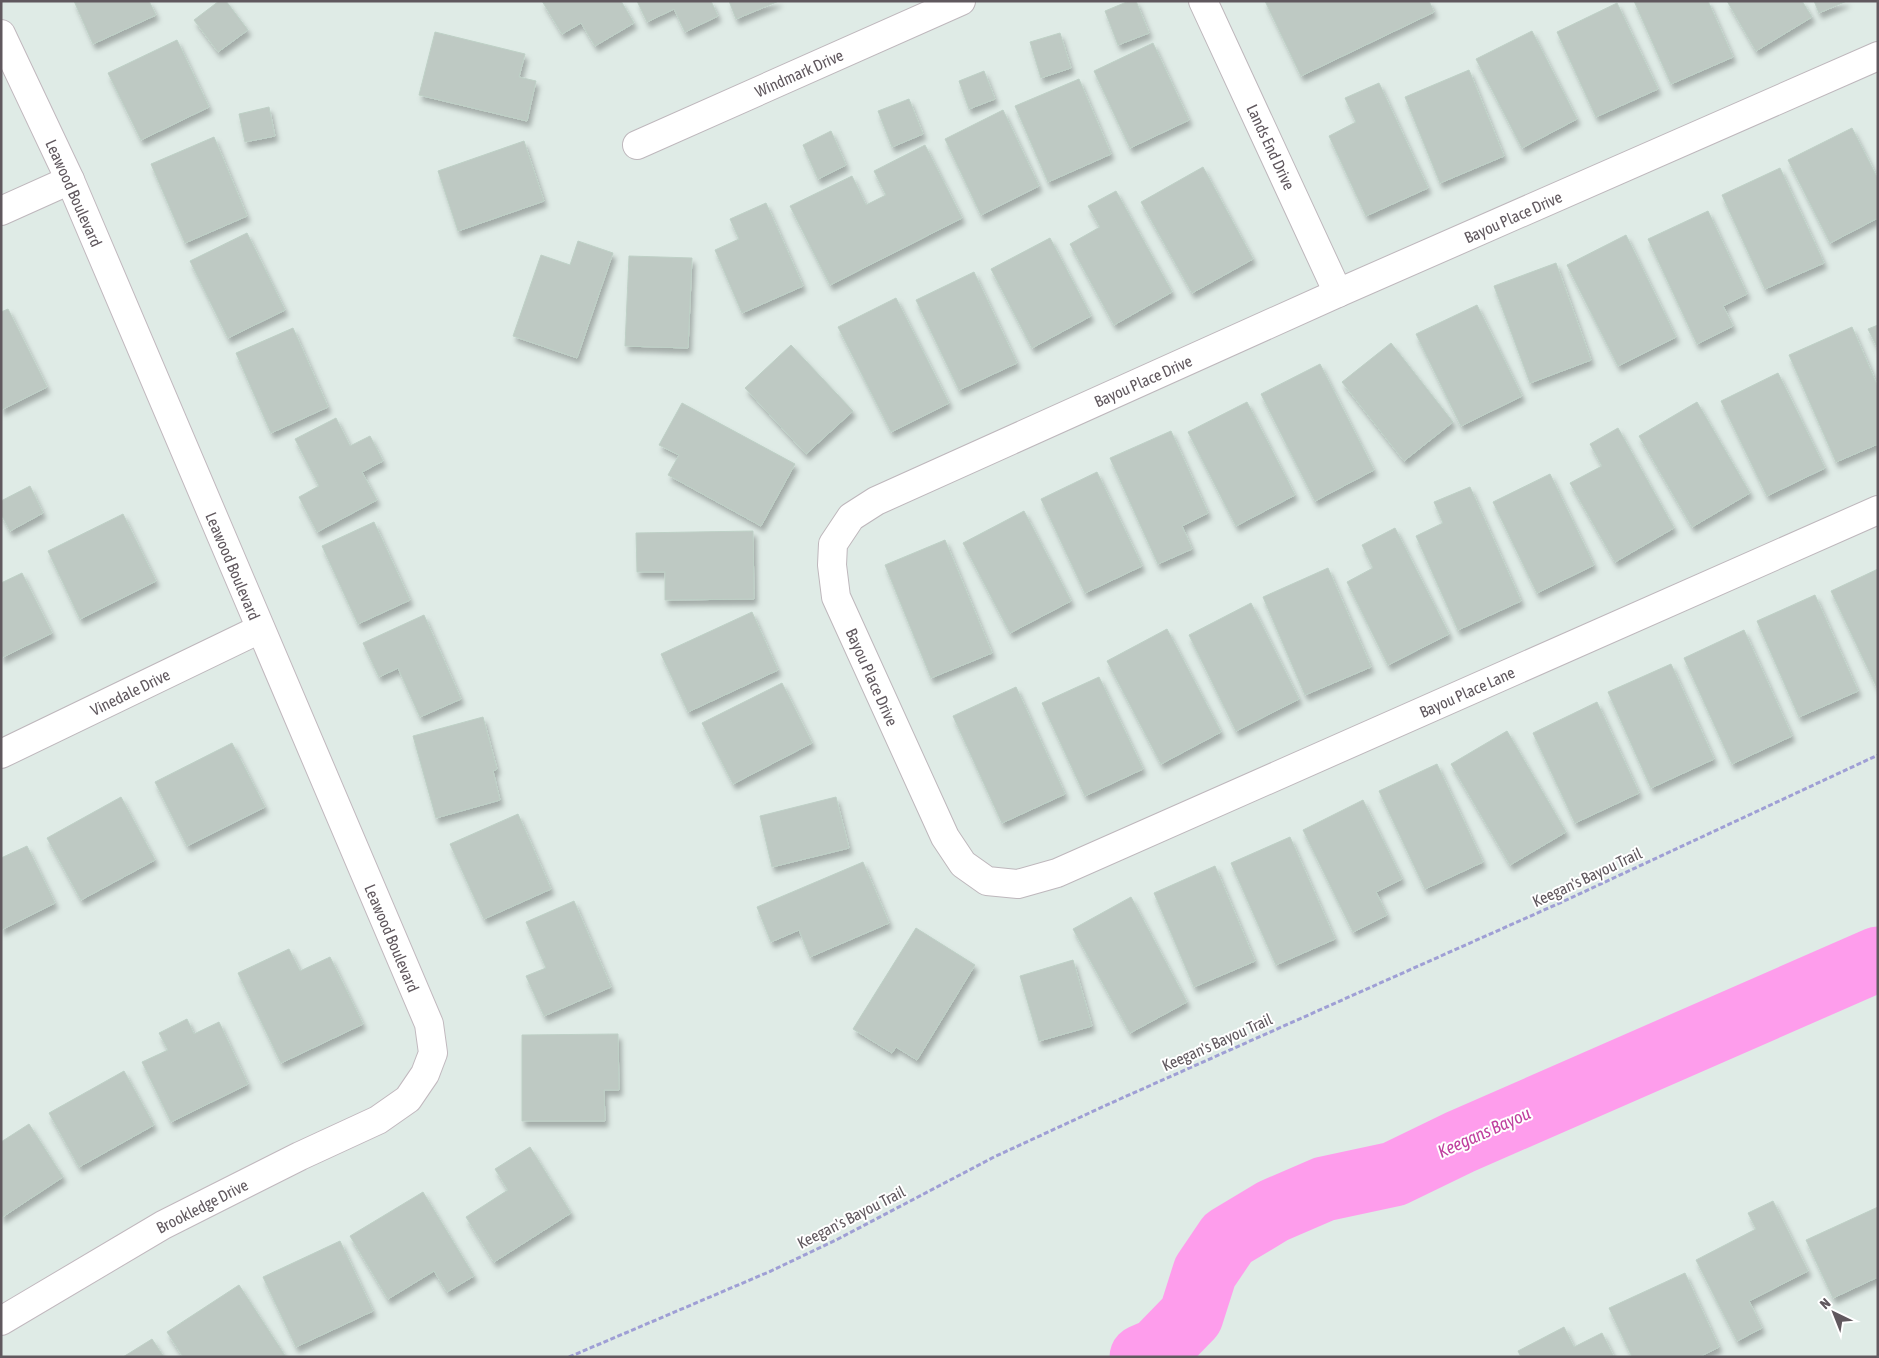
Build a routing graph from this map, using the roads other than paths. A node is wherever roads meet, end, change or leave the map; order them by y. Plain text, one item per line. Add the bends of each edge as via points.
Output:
1 (962, 1) edge
2 (1203, 1) edge
3 (1, 34) edge
4 (1878, 56) edge
5 (637, 145) dead end
6 (70, 180) junction
7 (1, 211) edge
8 (1338, 294) junction
9 (1878, 510) edge
10 (260, 629) junction
11 (1, 754) edge
12 (1057, 873) joint
13 (408, 1099) joint
14 (1, 1321) edge

1 - 5 street, Windmark Drive
2 - 8 street, Lands End Drive
3 - 6 street, Leawood Boulevard
4 - 8 street, Bayou Place Drive
6 - 7 street
6 - 10 street, Leawood Boulevard
8 - 12 street, Bayou Place Drive via 876,501 851,517 833,544 836,597 945,837 963,864 987,881 1018,884
9 - 12 street, Bayou Place Lane
10 - 11 street, Vinedale Drive
10 - 13 street, Leawood Boulevard via 429,1024 433,1053 425,1074
13 - 14 street, Brookledge Drive via 378,1120 163,1225

